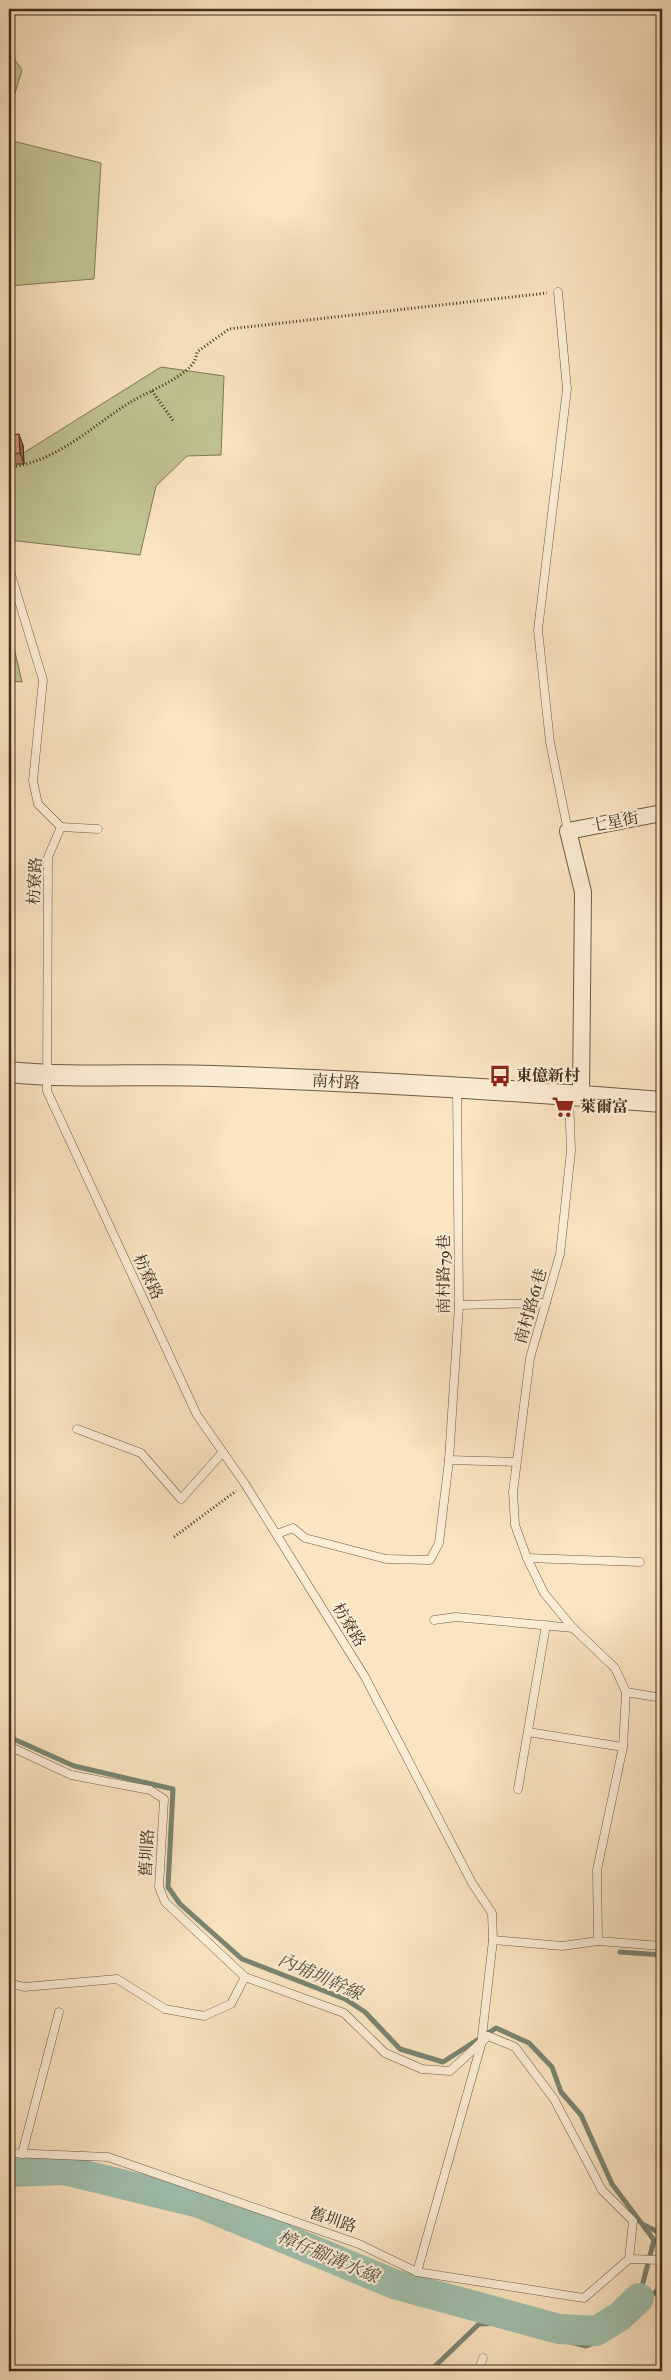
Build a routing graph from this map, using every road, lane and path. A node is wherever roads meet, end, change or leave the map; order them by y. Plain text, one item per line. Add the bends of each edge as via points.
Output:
1 (558, 292) joint
2 (152, 391) junction
3 (174, 422) dead end
4 (9, 467) edge
5 (9, 568) edge
6 (662, 813) edge
7 (61, 827) junction
8 (98, 829) dead end
9 (568, 831) junction
10 (9, 1072) edge
11 (46, 1076) junction
12 (458, 1087) junction
13 (575, 1095) junction
14 (662, 1102) edge
15 (546, 1302) junction
16 (458, 1305) junction
17 (77, 1429) dead end
18 (223, 1452) junction
19 (449, 1460) junction
20 (516, 1462) junction
21 (245, 1484) junction
22 (277, 1534) junction
23 (174, 1537) dead end
24 (527, 1558) junction
25 (640, 1562) dead end
26 (434, 1620) dead end
27 (546, 1625) junction
28 (573, 1628) junction
29 (626, 1692) junction
30 (662, 1698) edge
31 (528, 1732) junction
32 (9, 1746) edge
33 (623, 1747) junction
34 (518, 1789) dead end
35 (493, 1940) junction
36 (598, 1941) junction
37 (662, 1946) edge
38 (245, 1977) junction
39 (9, 1983) edge
40 (59, 2012) dead end
41 (480, 2045) junction
42 (9, 2153) edge
43 (22, 2154) junction
44 (629, 2259) junction
45 (662, 2260) edge
46 (417, 2272) junction
47 (483, 2358) dead end
48 (478, 2371) edge

1 - 2 path via 229,329 197,352 196,361 188,370
1 - 9 lane via 567,389 538,630 550,742
2 - 3 path
2 - 4 path via 97,424 73,443 26,466
5 - 7 lane via 43,680 33,781 38,804
6 - 9 street, 七星街
7 - 8 lane
7 - 11 lane, 枋寮路 via 48,857
9 - 13 street via 583,892
10 - 11 street, 南村路
11 - 12 street, 南村路 via 211,1076
11 - 18 lane, 枋寮路 via 47,1091 197,1415
12 - 13 street, 南村路
12 - 16 lane, 南村路79巷
13 - 14 street, 南村路
13 - 15 lane, 南村路61巷 via 560,1254
15 - 16 lane
15 - 20 lane, 南村路61巷 via 530,1358
16 - 19 lane, 南村路79巷
17 - 18 lane via 141,1453 181,1499
18 - 21 lane, 枋寮路
19 - 20 lane
19 - 22 lane, 南村路79巷 via 438,1543 430,1560 386,1559 305,1538 292,1528
20 - 24 lane, 南村路61巷 via 513,1492 515,1525
21 - 22 lane, 枋寮路
21 - 23 path
22 - 35 lane, 枋寮路 via 364,1677 472,1883 492,1913
24 - 25 lane
24 - 28 lane via 544,1593
26 - 27 lane via 456,1617
27 - 28 lane
27 - 31 lane
28 - 29 lane via 614,1668
29 - 30 lane
29 - 33 lane
31 - 33 lane
31 - 34 lane
32 - 38 lane, 舊圳路 via 71,1775 150,1790 164,1799 159,1887 165,1902
33 - 36 lane via 597,1870
35 - 36 lane via 562,1946
35 - 41 lane
36 - 37 lane
38 - 39 lane via 231,2004 204,2016 165,2008 117,1979 24,1987
38 - 41 lane, 舊圳路 via 344,2013 385,2053 422,2070 450,2071
40 - 43 lane
41 - 44 lane, 舊圳路 via 488,2036 515,2047 554,2099 602,2190 633,2221
41 - 46 lane
42 - 43 lane, 舊圳路
43 - 46 lane, 舊圳路 via 108,2157 359,2244
44 - 45 lane
44 - 46 lane, 舊圳路 via 584,2298
47 - 48 lane

